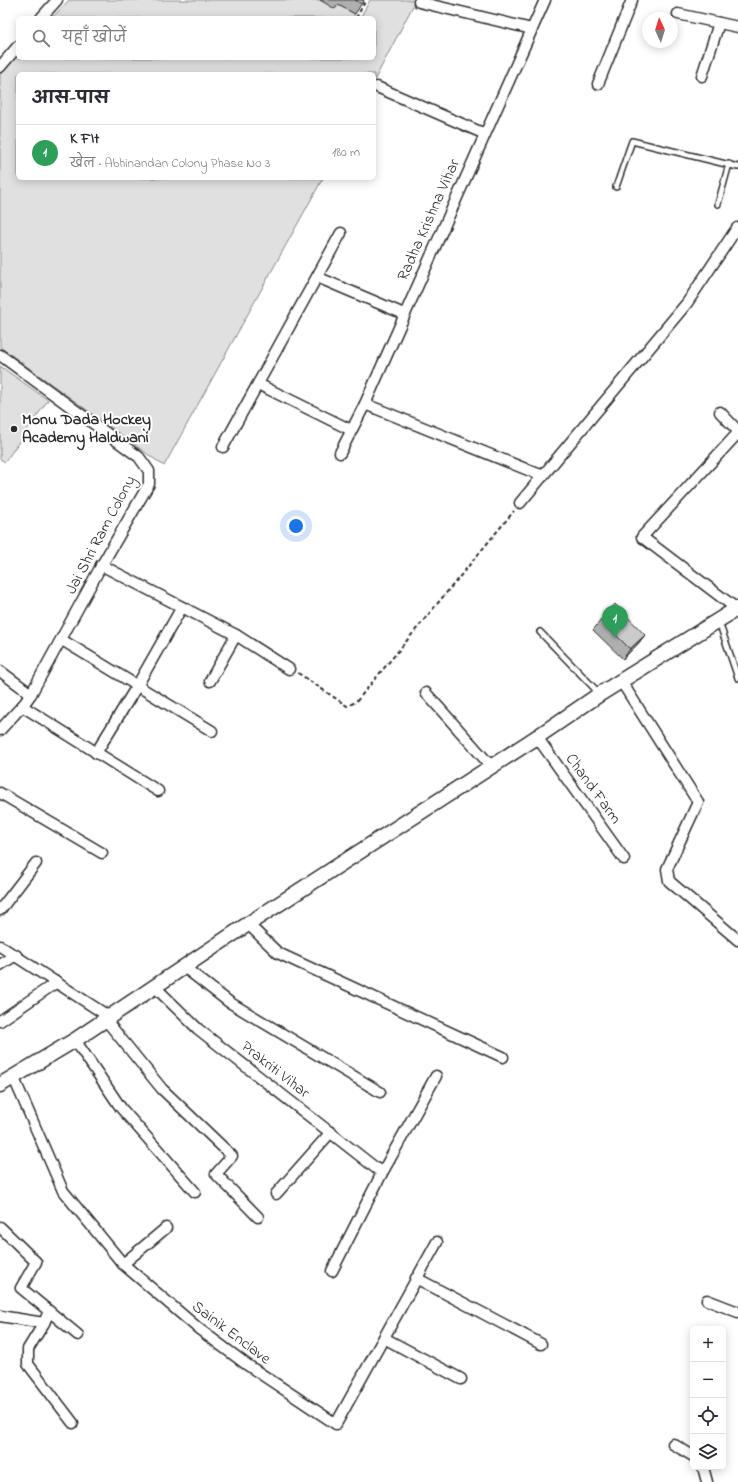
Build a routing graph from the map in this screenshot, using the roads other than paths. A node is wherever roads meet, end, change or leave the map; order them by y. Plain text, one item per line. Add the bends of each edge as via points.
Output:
1 (57, 0) edge
2 (545, 0) edge
3 (632, 0) edge
4 (419, 2) dead end
5 (678, 14) dead end
6 (43, 16) edge
7 (719, 23) junction
8 (738, 27) edge
9 (532, 29) junction
10 (16, 48) edge
11 (0, 67) edge
12 (702, 76) dead end
13 (598, 84) dead end
14 (377, 86) dead end
15 (485, 134) junction
16 (729, 164) junction
17 (738, 167) edge
18 (616, 187) dead end
19 (718, 204) dead end
20 (738, 227) edge
21 (341, 233) dead end
22 (317, 277) junction
23 (404, 314) junction
24 (0, 355) edge
25 (258, 384) junction
26 (365, 404) junction
27 (720, 412) dead end
28 (351, 430) junction
29 (738, 432) edge
30 (224, 447) dead end
31 (340, 452) dead end
32 (543, 476) junction
33 (520, 503) road end
34 (101, 566) junction
35 (182, 607) junction
36 (737, 609) edge
37 (718, 621) junction
38 (540, 632) dead end
39 (236, 635) junction
40 (62, 640) junction
41 (0, 671) edge
42 (293, 671) road end
43 (738, 678) edge
44 (210, 681) dead end
45 (621, 681) junction
46 (137, 686) junction
47 (426, 693) dead end
48 (30, 694) junction
49 (600, 694) junction
50 (22, 706) junction
51 (0, 730) edge
52 (212, 731) dead end
53 (537, 737) junction
54 (96, 753) junction
55 (491, 766) junction
56 (158, 791) dead end
57 (0, 793) edge
58 (102, 854) dead end
59 (624, 859) dead end
60 (36, 863) dead end
61 (0, 910) edge
62 (248, 924) junction
63 (738, 940) edge
64 (0, 946) edge
65 (16, 955) junction
66 (0, 965) edge
67 (184, 966) junction
68 (57, 982) junction
69 (154, 986) junction
70 (107, 1017) junction
71 (0, 1021) edge
72 (75, 1040) junction
73 (503, 1057) dead end
74 (13, 1076) junction
75 (436, 1076) dead end
76 (0, 1085) edge
77 (380, 1092) dead end
78 (331, 1132) junction
79 (382, 1173) junction
80 (195, 1192) dead end
81 (276, 1194) dead end
82 (258, 1217) dead end
83 (0, 1226) edge
84 (166, 1228) dead end
85 (437, 1242) dead end
86 (123, 1264) junction
87 (332, 1271) dead end
88 (416, 1278) junction
89 (707, 1300) dead end
90 (49, 1311) junction
91 (738, 1312) edge
92 (0, 1316) edge
93 (44, 1323) junction
94 (78, 1335) dead end
95 (384, 1338) junction
96 (541, 1344) dead end
97 (461, 1379) dead end
98 (73, 1423) dead end
99 (673, 1444) dead end
100 (690, 1454) edge
101 (704, 1470) edge
102 (707, 1482) edge

1 - 6 street
2 - 9 street, Radha Krishna Vihar
3 - 13 street
4 - 9 street
5 - 7 street
7 - 8 street
7 - 12 street
9 - 15 street, Radha Krishna Vihar
10 - 11 street
14 - 15 street
15 - 23 street, Radha Krishna Vihar
16 - 17 lane
16 - 18 lane via 632,141
16 - 19 lane
20 - 32 street via 687,303
21 - 22 street
22 - 23 street
22 - 25 street
23 - 26 street, Radha Krishna Vihar
24 - 34 street, Jai Shri Ram Colony via 139,457 149,471 149,484
25 - 28 street
25 - 30 street
26 - 28 street, Radha Krishna Vihar
26 - 32 street
27 - 29 street
28 - 31 street, Radha Krishna Vihar
29 - 36 street via 642,537
32 - 33 street
34 - 35 street
34 - 40 street, Jai Shri Ram Colony
35 - 39 street
35 - 46 street
36 - 37 street
37 - 43 lane
37 - 45 street
38 - 49 lane
39 - 42 street
39 - 44 street
40 - 46 street
40 - 48 street, Jai Shri Ram Colony
41 - 48 street
45 - 49 street
45 - 63 street via 698,802 667,869 669,881
46 - 52 street
46 - 54 street
47 - 55 street
48 - 50 street, Jai Shri Ram Colony
49 - 53 street
50 - 51 street, Jai Shri Ram Colony
50 - 54 street
53 - 55 street
53 - 59 street, Chand Farm
54 - 56 street
55 - 62 street
57 - 58 street
60 - 61 street
62 - 67 street
62 - 73 street via 278,953
64 - 65 street
65 - 66 street
65 - 68 street
67 - 69 street
67 - 77 street via 229,1002
68 - 70 street
68 - 71 street
69 - 70 street
69 - 78 street, Prakriti Vihar via 198,1029
70 - 72 street
70 - 82 street via 162,1089 232,1156 216,1174
72 - 74 street
72 - 80 street via 122,1108
74 - 76 street
74 - 86 street, Sainik Enclave via 63,1191
75 - 79 street
78 - 79 street, Prakriti Vihar
78 - 81 street
79 - 87 street
83 - 90 street via 34,1259 35,1265 21,1288
84 - 86 street
85 - 88 street, Sainik Enclave
86 - 95 street, Sainik Enclave via 199,1329 336,1424
88 - 95 street, Sainik Enclave
88 - 96 street
89 - 91 street
90 - 93 street
90 - 94 street
92 - 93 street
93 - 98 street via 28,1349 28,1364
95 - 97 street
99 - 100 street
101 - 102 street

